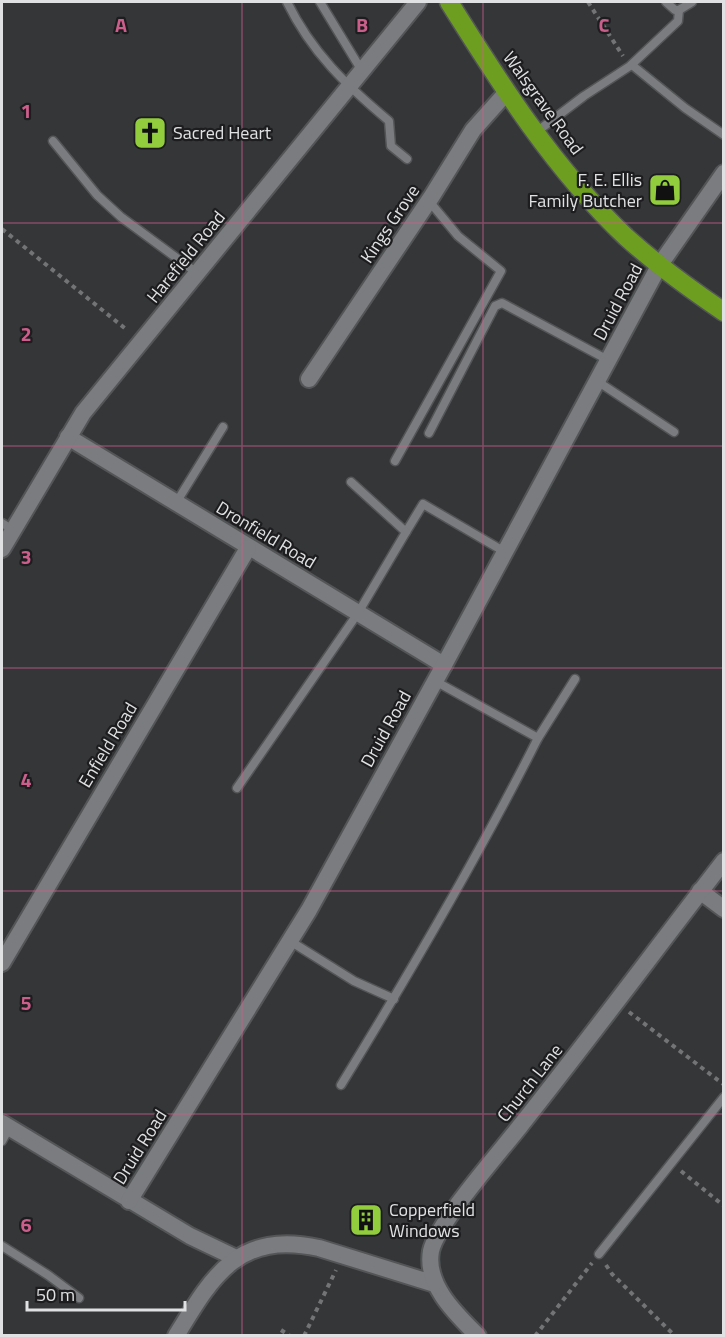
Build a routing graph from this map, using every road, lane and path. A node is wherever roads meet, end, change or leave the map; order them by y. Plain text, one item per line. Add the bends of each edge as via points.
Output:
1 (287, 2) edge
2 (320, 2) edge
3 (418, 2) edge
4 (449, 2) edge
5 (588, 2) edge
6 (666, 2) edge
7 (692, 2) edge
8 (679, 10) junction
9 (631, 65) junction
10 (362, 71) junction
11 (349, 87) junction
12 (506, 93) junction
13 (535, 133) junction
14 (723, 135) edge
15 (53, 141) dead end
16 (407, 159) dead end
17 (723, 173) edge
18 (429, 201) junction
19 (2, 229) edge
20 (659, 266) junction
21 (197, 273) junction
22 (723, 312) edge
23 (141, 342) junction
24 (608, 360) junction
25 (309, 379) dead end
26 (597, 381) junction
27 (223, 427) dead end
28 (674, 432) dead end
29 (429, 433) dead end
30 (68, 437) junction
31 (395, 461) dead end
32 (351, 482) dead end
33 (176, 503) junction
34 (7, 526) edge
35 (406, 532) junction
36 (248, 548) junction
37 (2, 549) edge
38 (505, 552) junction
39 (358, 613) junction
40 (444, 665) junction
41 (575, 679) dead end
42 (435, 681) junction
43 (538, 738) junction
44 (237, 788) dead end
45 (723, 861) edge
46 (700, 891) junction
47 (723, 909) edge
48 (290, 941) junction
49 (2, 963) edge
50 (394, 999) junction
51 (616, 1002) junction
52 (341, 1085) dead end
53 (723, 1085) edge
54 (723, 1097) edge
55 (4, 1130) edge
56 (671, 1163) junction
57 (129, 1201) junction
58 (723, 1206) edge
59 (2, 1246) edge
60 (599, 1254) junction
61 (342, 1256) junction
62 (236, 1258) junction
63 (435, 1284) junction
64 (79, 1298) dead end
65 (281, 1330) dead end
66 (474, 1334) edge
67 (176, 1335) edge
68 (290, 1335) edge
69 (304, 1335) edge
70 (535, 1335) edge
71 (675, 1335) edge

1 - 11 lane via 320,56
2 - 10 lane
3 - 10 street, Harefield Road
4 - 12 highway, Walsgrave Road
5 - 9 path
6 - 8 lane
7 - 8 lane
8 - 9 lane via 678,21
9 - 13 lane
9 - 14 lane
10 - 11 street, Harefield Road
11 - 16 lane via 389,121 391,146
11 - 21 street, Harefield Road
12 - 13 highway, Walsgrave Road
12 - 18 street, Kings Grove via 473,130
13 - 20 highway, Walsgrave Road via 596,207
15 - 21 lane via 97,195 121,217
17 - 20 street, Druid Road
18 - 25 street, Kings Grove
18 - 31 lane via 458,236 501,270
19 - 23 path
20 - 22 highway, Walsgrave Road
20 - 24 street, Druid Road
21 - 23 street, Harefield Road
23 - 30 street, Harefield Road
24 - 26 street, Druid Road
24 - 29 lane via 502,303 495,306
26 - 28 lane
26 - 38 street, Druid Road
27 - 33 lane
30 - 33 street, Dronfield Road
30 - 34 street, Harefield Road
32 - 35 lane
33 - 36 street, Dronfield Road
34 - 37 street, Harefield Road
35 - 38 lane via 423,504
35 - 39 lane
36 - 39 street, Dronfield Road
36 - 49 street, Enfield Road
38 - 40 street, Druid Road
39 - 40 street, Dronfield Road
39 - 44 lane
40 - 42 street, Druid Road
41 - 43 lane
42 - 43 lane
42 - 48 street, Druid Road
43 - 50 lane
45 - 46 street, Church Lane
46 - 47 street
46 - 51 street, Church Lane
48 - 50 lane via 354,981
48 - 57 street, Druid Road
50 - 52 lane
51 - 53 path
51 - 63 street, Church Lane via 437,1236 431,1251
54 - 56 lane
55 - 57 street
56 - 58 path
56 - 60 lane
57 - 62 street
59 - 64 lane
60 - 70 path
60 - 71 path via 612,1274
61 - 62 street via 303,1244 280,1244
61 - 63 street
61 - 69 path
62 - 67 street via 214,1277
63 - 66 street, Church Lane
65 - 68 path

